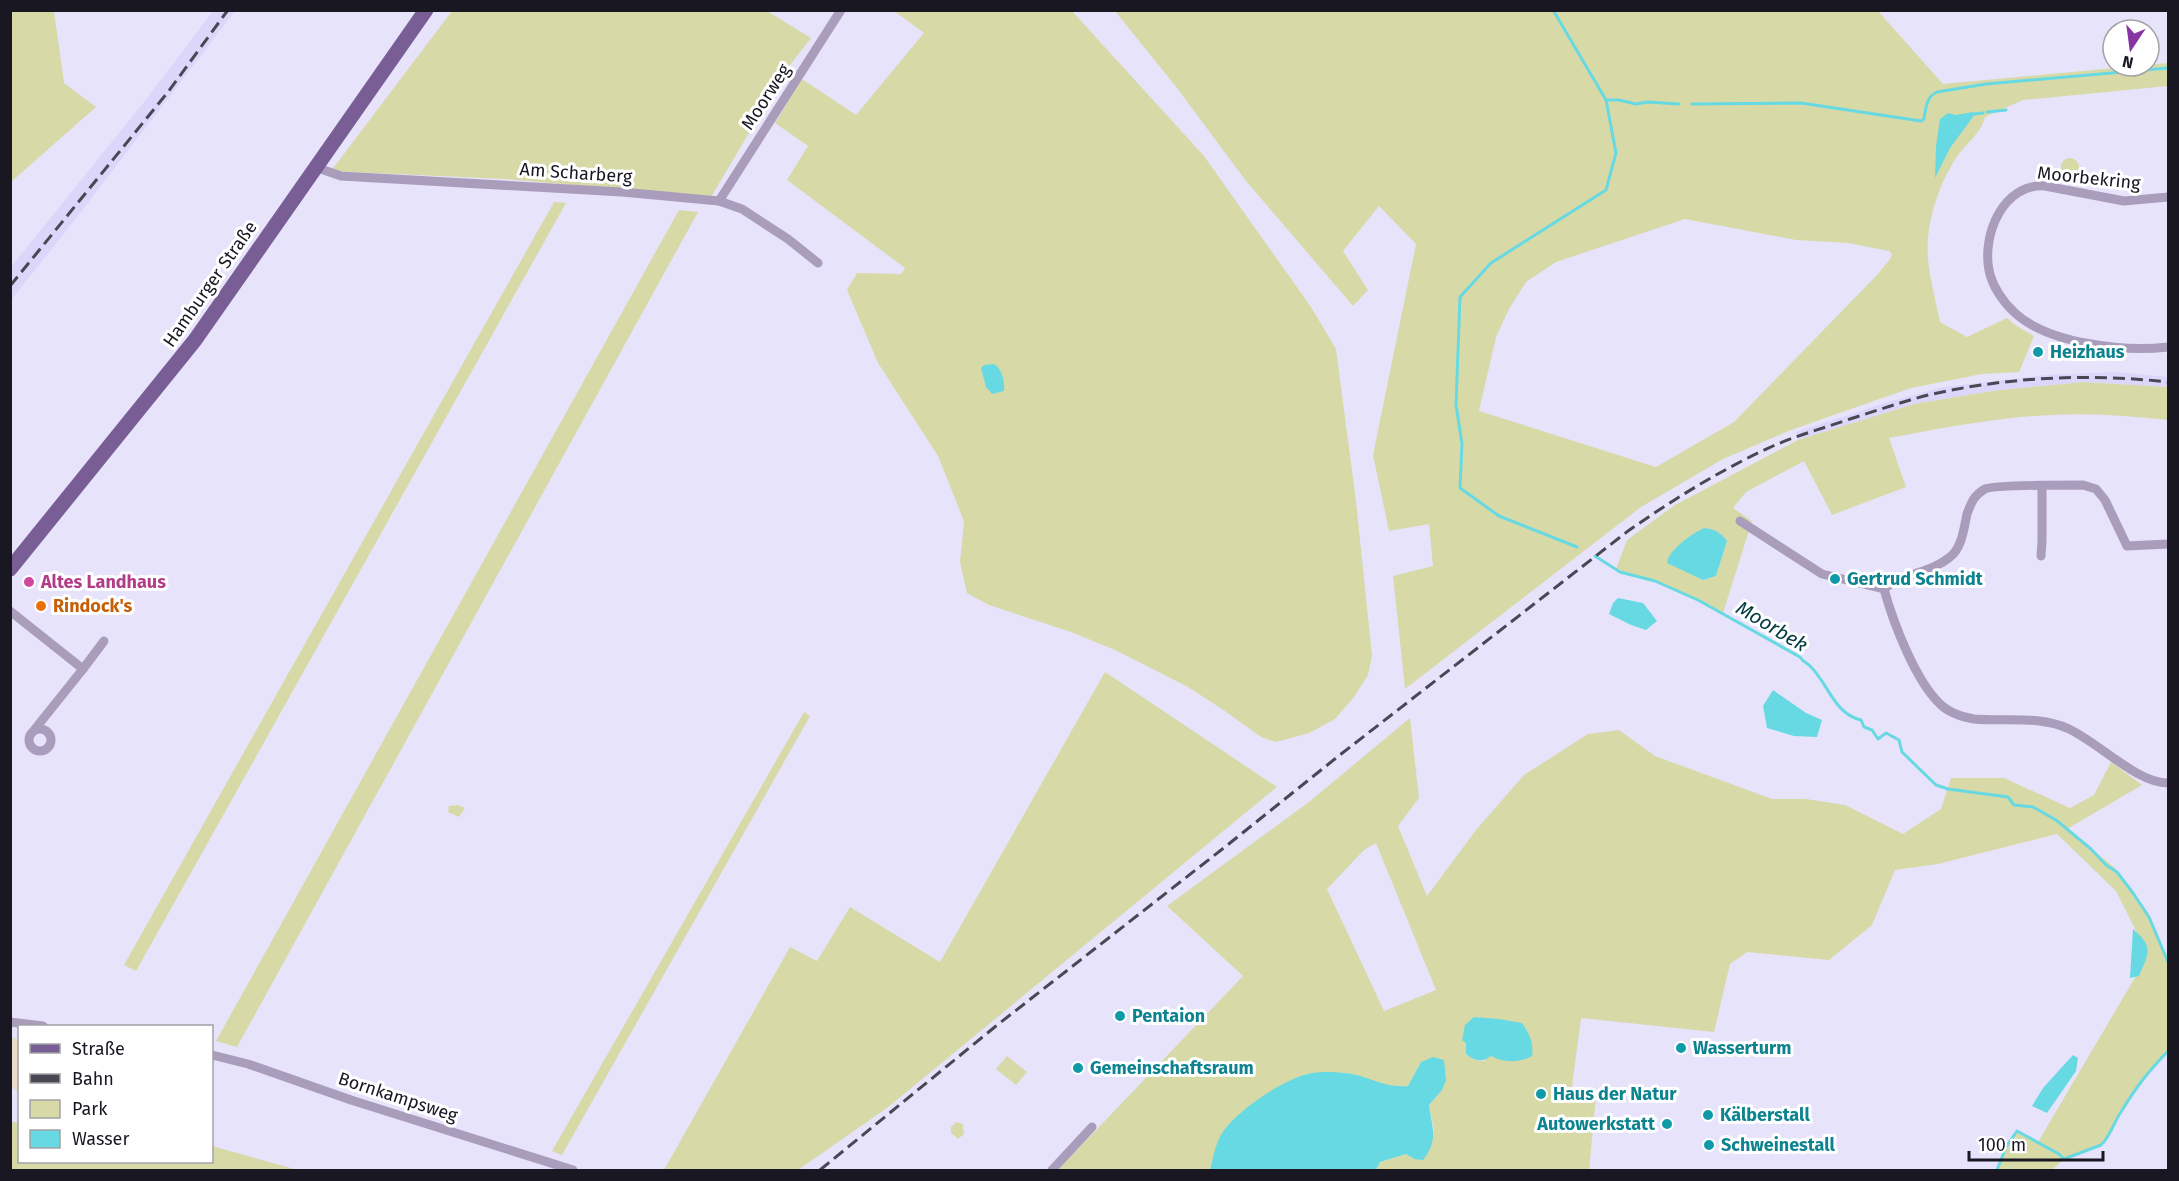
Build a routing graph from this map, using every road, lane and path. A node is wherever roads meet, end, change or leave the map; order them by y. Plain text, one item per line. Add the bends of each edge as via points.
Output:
1 (426, 10) edge
2 (841, 10) edge
3 (315, 167) junction
4 (2169, 197) edge
5 (719, 201) junction
6 (818, 263) dead end
7 (2169, 347) edge
8 (2042, 486) junction
9 (1740, 521) dead end
10 (2169, 544) edge
11 (2041, 556) dead end
12 (10, 569) edge
13 (1884, 589) junction
14 (10, 611) edge
15 (104, 641) dead end
16 (83, 669) junction
17 (35, 729) dead end
18 (2169, 783) edge
19 (10, 1022) edge
20 (36, 1025) edge
21 (213, 1055) edge
22 (1092, 1127) dead end
23 (573, 1170) edge
24 (1052, 1170) edge

1 - 3 main road, Hamburger Straße
2 - 5 street, Moorweg
3 - 5 street, Am Scharberg via 341,176
3 - 12 main road, Hamburger Straße via 181,358
4 - 7 street, Moorbekring via 2124,201 2045,186 2031,187 2010,198 2002,208 1991,231 1988,256 1990,274 2000,294 2029,323 2092,344
5 - 6 street, Am Scharberg via 742,209
8 - 10 street via 2083,485 2096,489 2127,546
8 - 11 street
8 - 13 street via 1988,487 1979,492 1970,505 1953,555 1893,581
9 - 13 street via 1822,574
13 - 18 street via 1894,624 1940,705 1972,718 2046,722 2067,728 2144,777
14 - 16 street
15 - 16 street
16 - 17 street
19 - 20 street
21 - 23 street, Bornkampsweg
22 - 24 street

